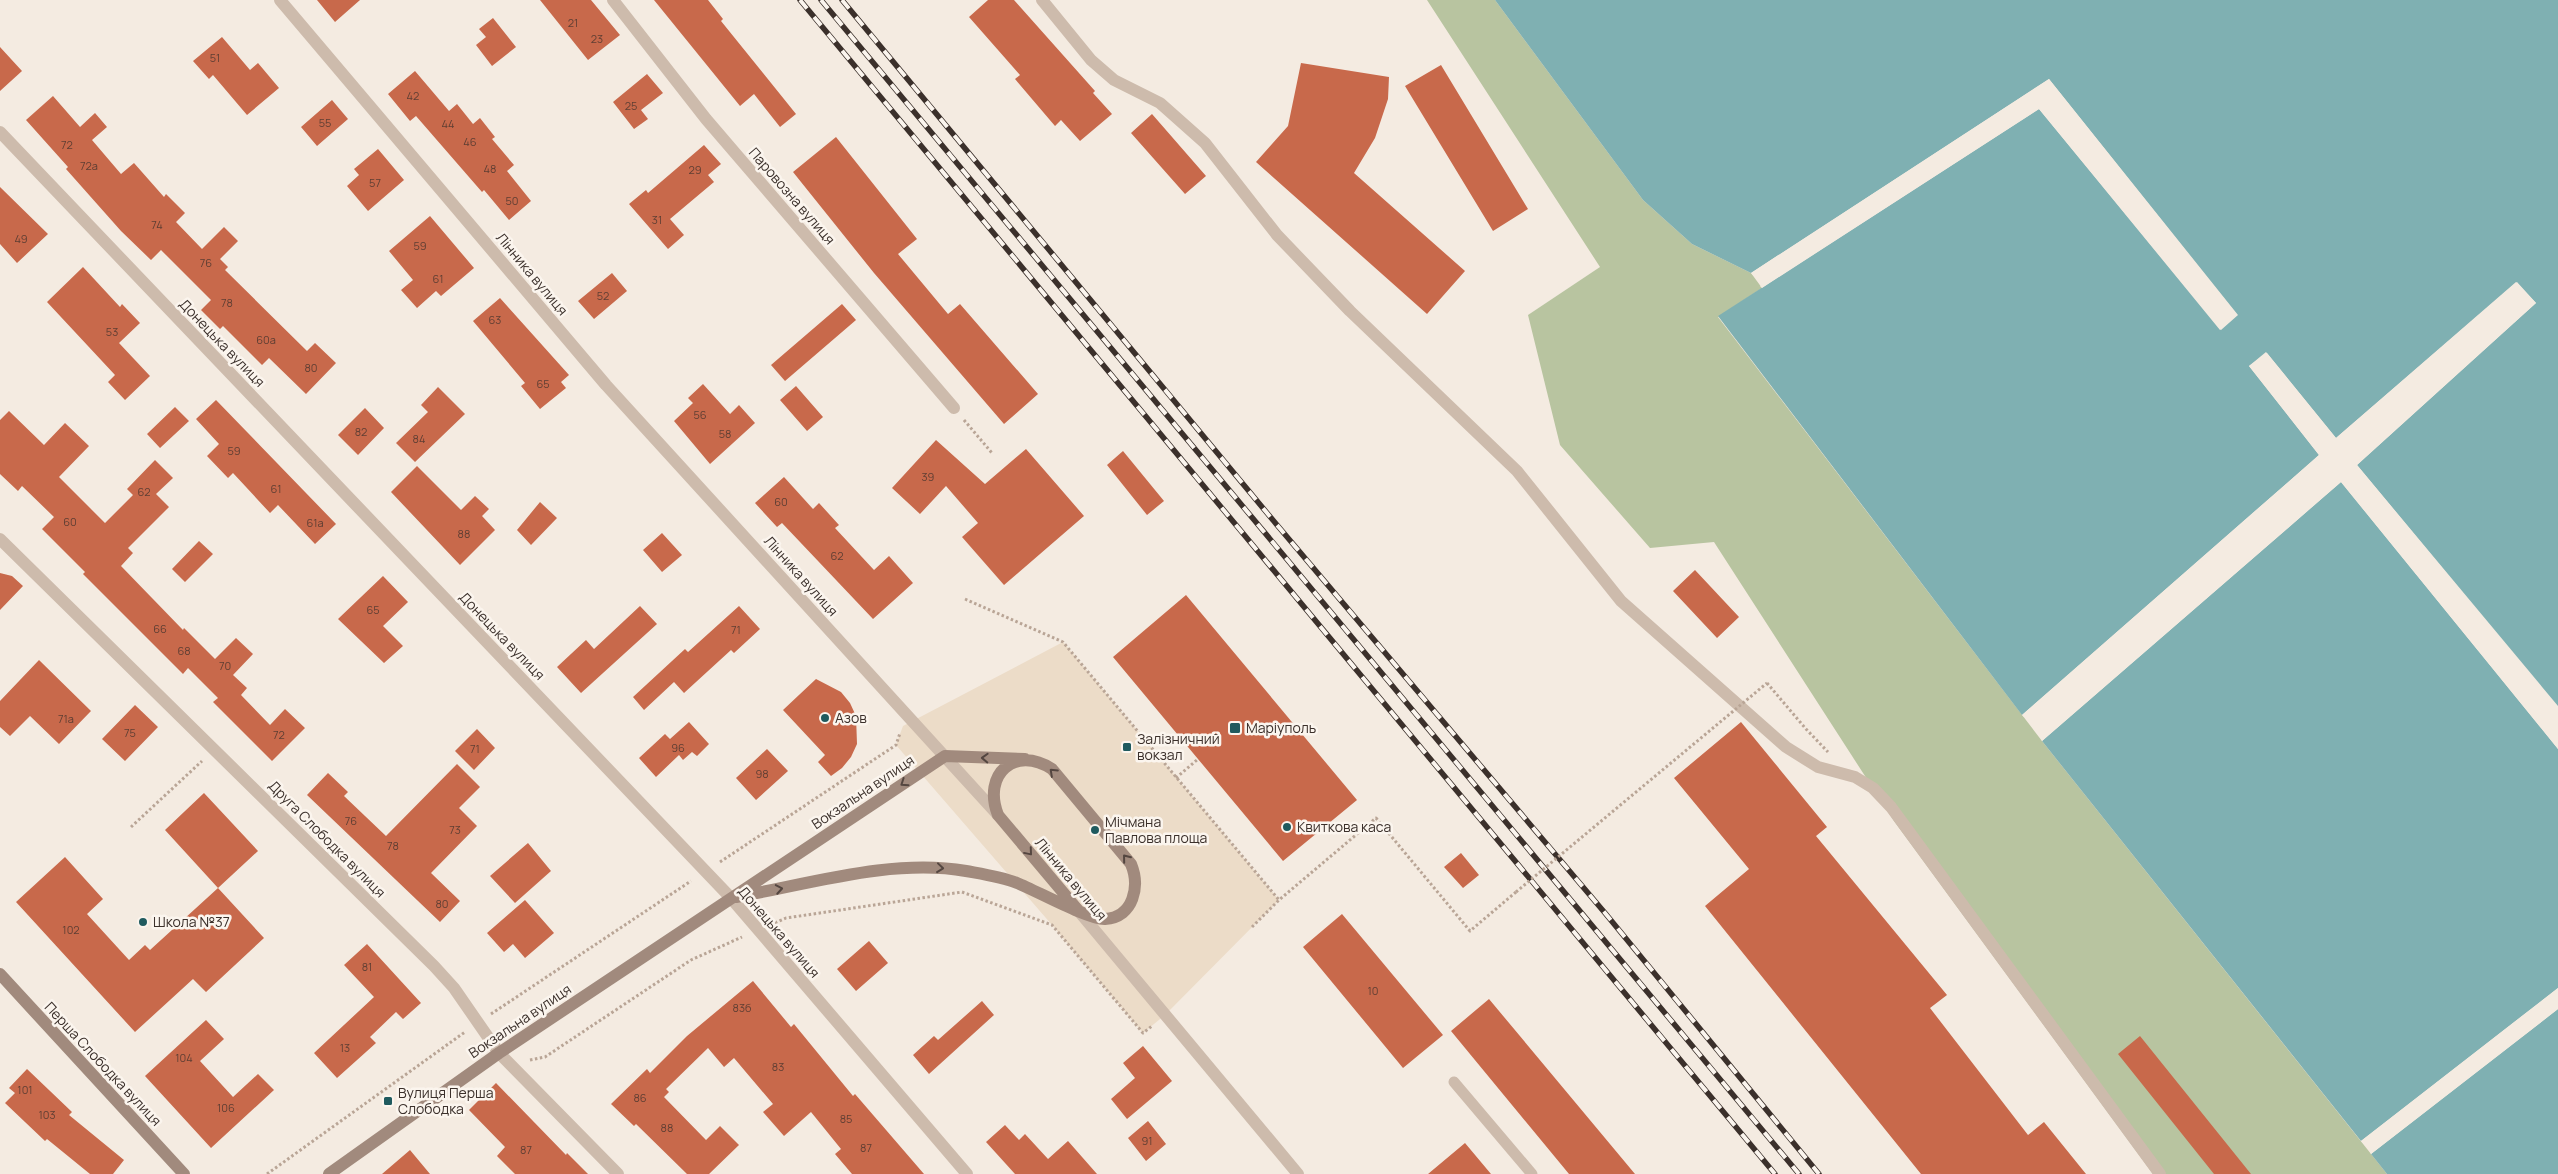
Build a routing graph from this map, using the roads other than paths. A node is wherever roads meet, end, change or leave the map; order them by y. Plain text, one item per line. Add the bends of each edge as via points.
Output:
1 (280, 0) edge
2 (613, 0) edge
3 (1042, 0) edge
4 (0, 132) edge
5 (954, 408) road end
6 (0, 539) edge
7 (944, 756) junction
8 (1025, 759) junction
9 (998, 815) junction
10 (732, 898) junction
11 (1077, 910) junction
12 (1120, 914) junction
13 (1097, 933) junction
14 (0, 974) edge
15 (499, 1053) junction
16 (1454, 1082) dead end
17 (184, 1174) edge
18 (329, 1174) edge
19 (618, 1174) edge
20 (967, 1174) edge
21 (1298, 1174) edge
22 (1532, 1174) edge
23 (2160, 1174) edge

1 - 7 street, Лінника вулиця via 606,385
2 - 5 street, Паровозна вулиця via 706,118
3 - 23 street via 1091,60 1114,80 1160,103 1205,143 1277,235 1350,312 1517,471 1621,601 1786,747 1818,768 1855,777 1873,788 1891,807
4 - 10 street, Донецька вулиця
6 - 15 street, Друга Слободка вулиця via 434,966
8 -> 7 street
7 - 9 street, Лінника вулиця
7 -> 10 street, Вокзальна вулиця
8 - 9 street via 1011,763 999,773 993,786 993,801
12 -> 8 street via 1131,903 1136,890 1136,876 1131,864 1052,769 1040,761
9 -> 11 street, Лінника вулиця
10 -> 11 street, Вокзальна вулиця via 897,867 932,867 1016,882
10 - 15 street, Вокзальна вулиця
10 - 20 street, Донецька вулиця
11 - 12 street, Вокзальна вулиця via 1090,917 1106,919
11 - 13 street, Лінника вулиця
12 - 13 street
13 - 21 street, Лінника вулиця
14 - 17 street, Перша Слободка вулиця
15 - 18 street, Вокзальна вулиця
15 - 19 street, Друга Слободка вулиця
16 - 22 lane

